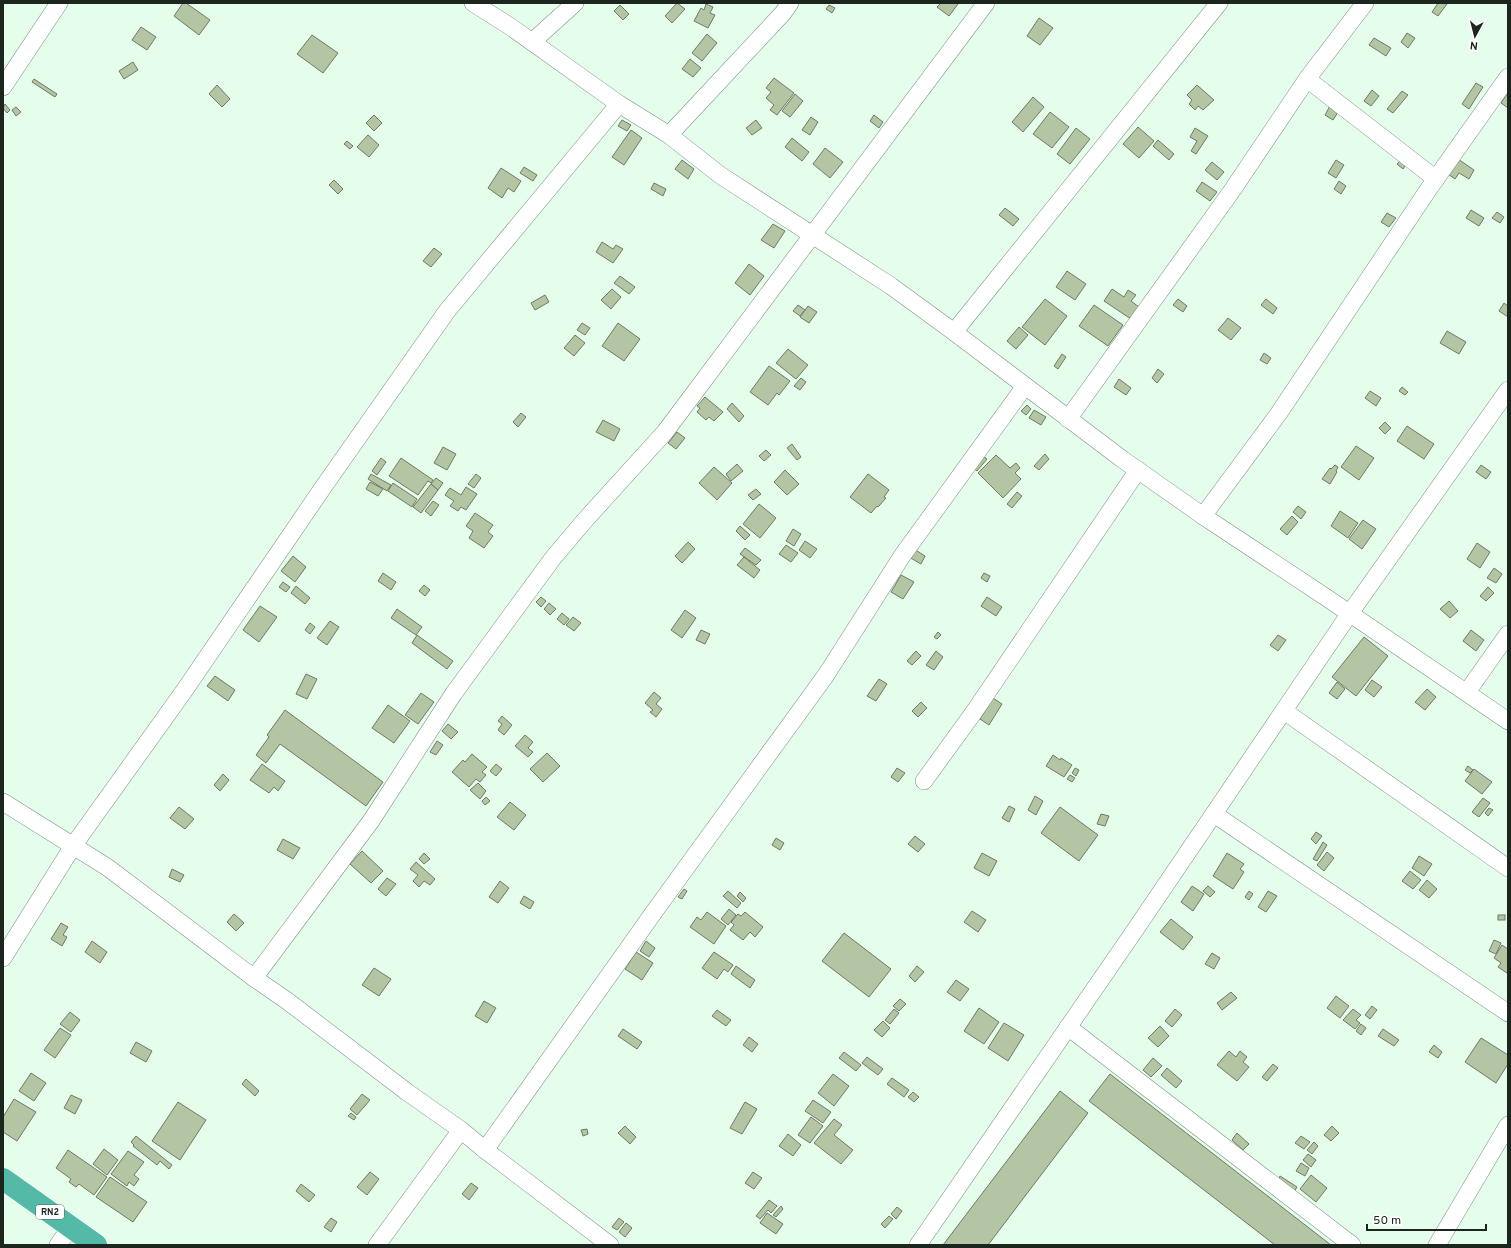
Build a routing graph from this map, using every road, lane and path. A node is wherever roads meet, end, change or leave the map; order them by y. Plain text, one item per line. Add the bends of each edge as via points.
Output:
1 (59, 3) edge
2 (474, 3) edge
3 (575, 3) edge
4 (790, 3) edge
5 (986, 3) edge
6 (1219, 3) edge
7 (1365, 3) edge
8 (532, 42) junction
9 (1508, 77) edge
10 (1307, 79) junction
11 (4, 82) edge
12 (619, 104) junction
13 (670, 135) junction
14 (1436, 179) junction
15 (812, 236) junction
16 (954, 332) junction
17 (1025, 386) junction
18 (1508, 390) edge
19 (1068, 419) junction
20 (1138, 470) junction
21 (1203, 516) junction
22 (1350, 613) junction
23 (1508, 634) edge
24 (1467, 692) junction
25 (1284, 711) junction
26 (1508, 721) edge
27 (924, 781) dead end
28 (3, 802) edge
29 (1214, 814) junction
30 (73, 846) junction
31 (1508, 868) edge
32 (3, 958) edge
33 (254, 978) junction
34 (1508, 1013) edge
35 (1068, 1027) junction
36 (1508, 1125) edge
37 (461, 1130) junction
38 (485, 1150) junction
39 (3, 1179) edge
40 (71, 1227) junction
41 (58, 1245) edge
42 (96, 1245) edge
43 (377, 1245) edge
44 (610, 1245) edge
45 (918, 1245) edge
46 (1352, 1245) edge
47 (1437, 1245) edge

1 - 11 street
2 - 8 street
3 - 8 street
4 - 13 street
5 - 15 street
6 - 16 street
7 - 10 street
8 - 12 street
9 - 14 street
10 - 14 street
10 - 19 street
12 - 13 street
12 - 30 street via 447,311 184,691
13 - 15 street via 720,175
14 - 21 street via 1279,413
15 - 16 street via 891,286
15 - 33 street via 665,432 553,558 454,693 371,821
16 - 17 street
17 - 19 street
17 - 38 street via 902,556 826,675
18 - 22 street
19 - 20 street
20 - 21 street
20 - 27 street via 974,712
21 - 22 street
22 - 24 street
22 - 25 street
23 - 24 street
24 - 26 street
25 - 29 street
25 - 31 street
28 - 30 street
29 - 34 street
29 - 35 street
30 - 32 street
30 - 33 street via 107,868
33 - 37 street
35 - 45 street
35 - 46 street
36 - 47 street
37 - 38 street
37 - 43 street
38 - 44 street
39 - 40 highway, RN2
40 - 41 street
40 - 42 highway, RN2

